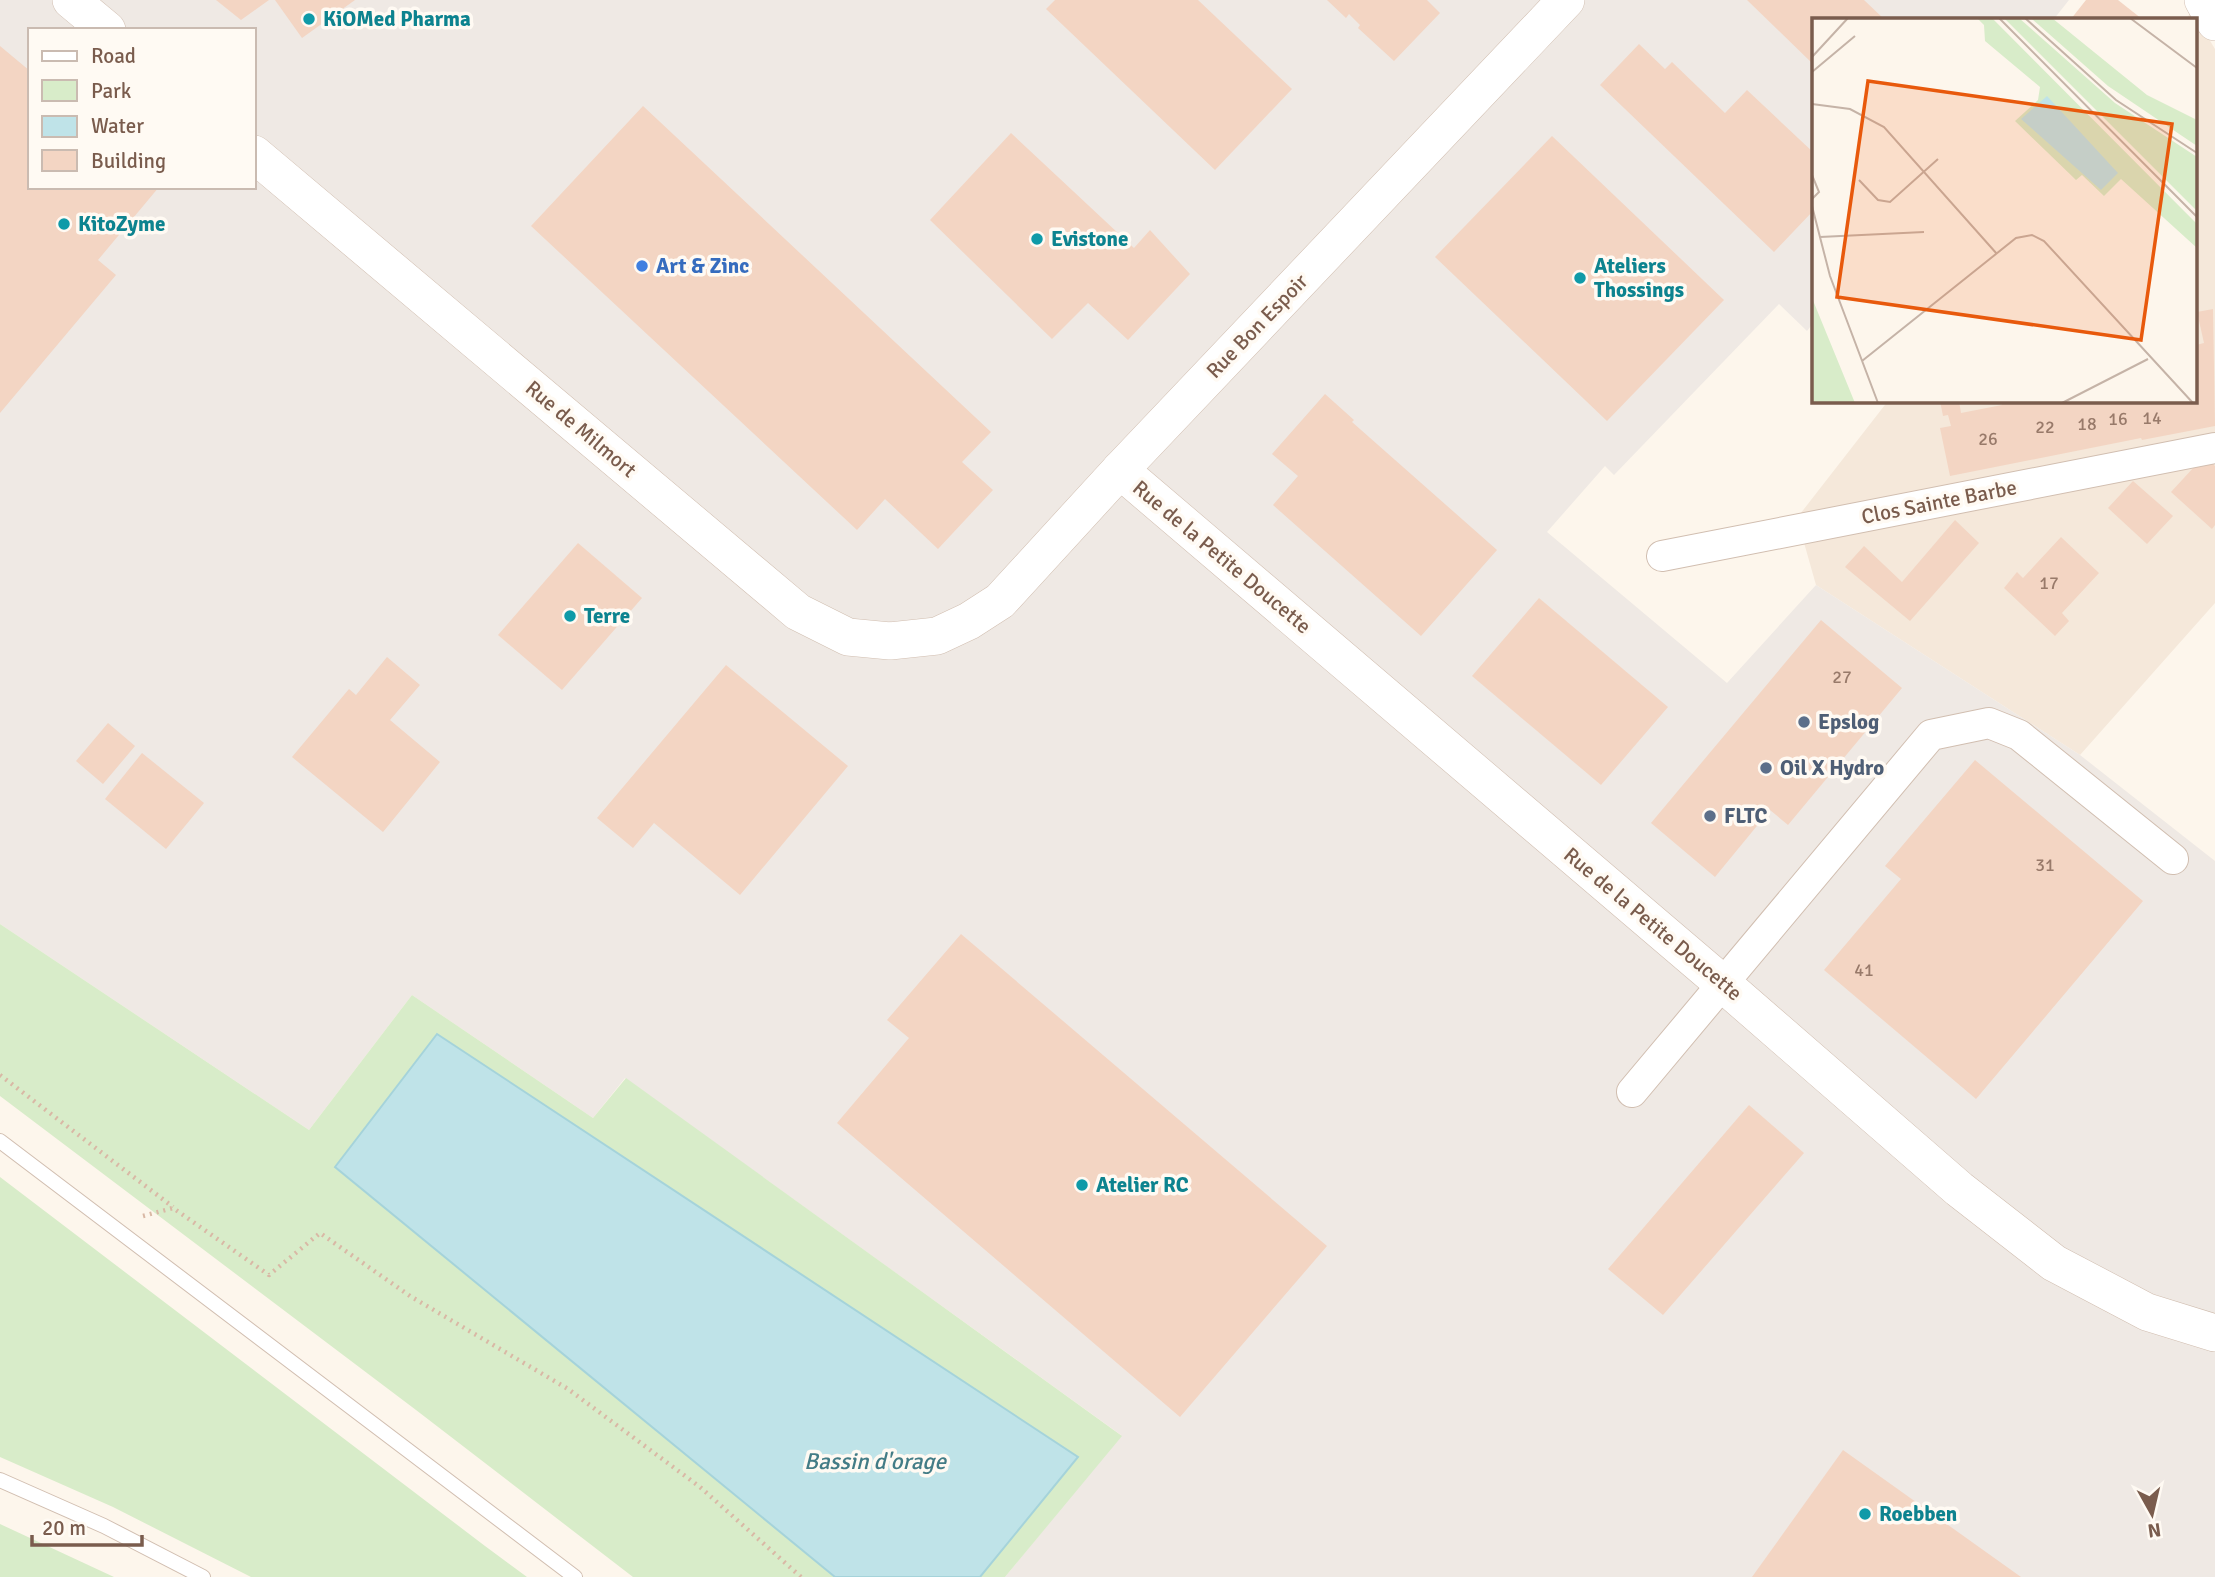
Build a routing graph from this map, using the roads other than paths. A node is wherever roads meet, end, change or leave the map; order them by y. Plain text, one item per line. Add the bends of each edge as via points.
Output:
1 (71, 0) edge
2 (1566, 0) edge
3 (2203, 0) edge
4 (2215, 22) edge
5 (105, 28) edge
6 (256, 156) edge
7 (2215, 448) edge
8 (1120, 470) junction
9 (1662, 556) dead end
10 (937, 636) joint
11 (2173, 859) dead end
12 (1722, 983) junction
13 (1632, 1092) dead end
14 (0, 1141) edge
15 (2215, 1333) edge
16 (0, 1480) edge
17 (203, 1577) edge
18 (575, 1577) edge

1 - 5 street
2 - 8 street, Rue Bon Espoir
3 - 4 street
6 - 10 street, Rue de Milmort via 798,612 848,637 890,642
7 - 9 street, Clos Sainte Barbe
8 - 10 street, Rue Bon Espoir via 1000,601
8 - 12 street, Rue de la Petite Doucette
11 - 12 street via 2018,735 1989,723 1931,735
12 - 13 street
12 - 15 street, Rue de la Petite Doucette via 1959,1189 2054,1263 2147,1312
14 - 18 lane
16 - 17 lane

